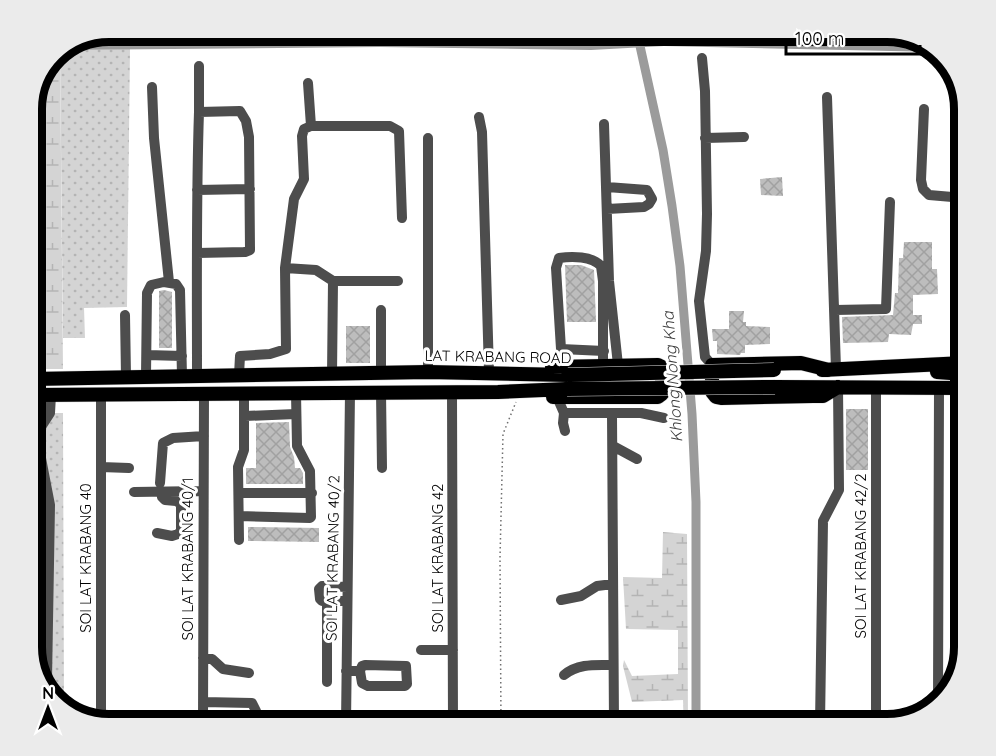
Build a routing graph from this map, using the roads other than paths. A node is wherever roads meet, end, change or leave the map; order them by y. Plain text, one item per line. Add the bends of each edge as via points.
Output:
1 (702, 58) dead end
2 (199, 66) dead end
3 (308, 83) dead end
4 (153, 87) dead end
5 (827, 97) dead end
6 (924, 110) dead end
7 (199, 112) junction
8 (478, 117) dead end
9 (604, 124) dead end
10 (311, 126) junction
11 (744, 137) dead end
12 (428, 138) dead end
13 (705, 138) junction
14 (606, 187) junction
15 (250, 189) junction
16 (197, 190) junction
17 (954, 197) edge
18 (890, 202) dead end
19 (607, 209) junction
20 (402, 218) dead end
21 (197, 253) junction
22 (285, 268) junction
23 (333, 281) junction
24 (398, 281) dead end
25 (169, 282) junction
26 (381, 310) dead end
27 (835, 310) junction
28 (125, 315) dead end
29 (561, 350) junction
30 (604, 351) junction
31 (147, 355) junction
32 (183, 356) junction
33 (954, 364) edge
34 (611, 365) junction
35 (712, 365) junction
36 (833, 369) junction
37 (863, 369) junction
38 (428, 372) junction
39 (493, 372) junction
40 (381, 373) junction
41 (954, 374) edge
42 (146, 375) junction
43 (197, 375) junction
44 (239, 375) junction
45 (295, 375) junction
46 (332, 375) junction
47 (126, 376) junction
48 (182, 376) junction
49 (42, 379) edge
50 (563, 382) junction
51 (837, 387) junction
52 (876, 388) junction
53 (939, 388) junction
54 (954, 388) edge
55 (350, 392) junction
56 (381, 392) junction
57 (452, 392) junction
58 (498, 392) junction
59 (101, 393) junction
60 (204, 393) junction
61 (244, 393) junction
62 (296, 393) junction
63 (42, 395) edge
64 (51, 395) junction
65 (564, 413) junction
66 (296, 414) junction
67 (612, 414) junction
68 (245, 416) junction
69 (664, 418) dead end
70 (42, 428) edge
71 (566, 431) dead end
72 (204, 436) junction
73 (613, 446) junction
74 (637, 459) dead end
75 (42, 464) edge
76 (101, 467) junction
77 (129, 468) dead end
78 (382, 468) dead end
79 (160, 487) junction
80 (134, 492) dead end
81 (203, 492) junction
82 (239, 492) junction
83 (312, 493) junction
84 (239, 516) junction
85 (157, 533) dead end
86 (239, 540) dead end
87 (613, 584) junction
88 (347, 587) junction
89 (561, 600) dead end
90 (327, 601) junction
91 (347, 601) junction
92 (421, 650) dead end
93 (453, 650) junction
94 (203, 658) junction
95 (614, 665) junction
96 (346, 670) junction
97 (360, 671) dead end
98 (47, 672) edge
99 (249, 673) dead end
100 (564, 675) dead end
101 (327, 682) dead end
102 (938, 690) edge
103 (203, 702) junction
104 (101, 713) edge
105 (203, 714) edge
106 (257, 714) edge
107 (346, 714) edge
108 (453, 714) edge
109 (614, 714) edge
110 (820, 714) edge
111 (876, 714) edge

1 - 13 street
2 - 7 street
3 - 10 street
4 - 25 street via 154,138
5 - 27 street
6 - 17 street via 923,189 929,195
7 - 15 street via 243,114 249,138
7 - 16 street
8 - 39 street via 482,132
9 - 14 street
10 - 20 street via 390,126 399,131
10 - 22 street via 304,129 302,136 304,178 294,199
11 - 13 street
12 - 38 street
13 - 35 street via 706,236 699,302 705,357
14 - 19 street
14 - 19 street via 647,190 652,200 644,207
15 - 16 street
15 - 21 street via 251,248
16 - 21 street
18 - 27 street via 886,309
19 - 34 street
21 - 43 street
22 - 23 street via 316,270
22 - 44 street via 286,349 240,356
23 - 24 street
23 - 46 street
25 - 31 street via 151,285 147,293
25 - 32 street via 180,290
26 - 40 street
27 - 36 street
28 - 47 street
29 - 30 street
29 - 30 street via 556,268 559,258 567,257 593,259 601,266
29 - 50 street
30 - 34 street
31 - 32 street
31 - 42 street
32 - 48 street
33 - 37 main road, LAT KRABANG ROAD
34 - 50 main road
34 - 50 main road via 661,365 661,396 650,398
35 - 36 main road via 801,363
35 - 51 main road via 712,392 721,398 819,396
36 - 37 main road, LAT KRABANG ROAD
36 - 50 main road, LAT KRABANG ROAD, bridge
37 - 41 main road
38 - 39 main road, LAT KRABANG ROAD
38 - 40 main road, LAT KRABANG ROAD
39 - 50 main road, LAT KRABANG ROAD
40 - 46 main road, LAT KRABANG ROAD
42 - 47 main road, LAT KRABANG ROAD
42 - 48 main road, LAT KRABANG ROAD
43 - 44 main road, LAT KRABANG ROAD
43 - 48 main road, LAT KRABANG ROAD
44 - 45 main road, LAT KRABANG ROAD
45 - 46 main road, LAT KRABANG ROAD
45 - 62 main road
47 - 49 main road, LAT KRABANG ROAD
50 - 51 main road, LAT KRABANG ROAD, bridge
50 - 58 main road, LAT KRABANG ROAD
50 - 58 main road via 518,396
50 - 65 street
51 - 52 main road, LAT KRABANG ROAD
51 - 110 street via 838,490 823,521
52 - 53 main road, LAT KRABANG ROAD
52 - 111 street, SOI LAT KRABANG 42/2
53 - 54 main road, LAT KRABANG ROAD
53 - 102 street
55 - 56 main road, LAT KRABANG ROAD
55 - 62 main road, LAT KRABANG ROAD
55 - 88 street, SOI LAT KRABANG 40/2
56 - 57 main road, LAT KRABANG ROAD
56 - 78 street
57 - 58 main road, LAT KRABANG ROAD
57 - 93 street, SOI LAT KRABANG 42
59 - 60 main road, LAT KRABANG ROAD
59 - 64 main road, LAT KRABANG ROAD
59 - 76 street, SOI LAT KRABANG 40
60 - 61 main road, LAT KRABANG ROAD
60 - 72 street, SOI LAT KRABANG 40/1
61 - 62 main road, LAT KRABANG ROAD
61 - 68 street
62 - 66 street
63 - 64 main road, LAT KRABANG ROAD
64 - 70 street via 50,413
65 - 67 street
65 - 71 street
66 - 68 street
66 - 83 street via 297,446 310,471
67 - 69 street via 641,413
67 - 73 street
68 - 82 street
72 - 79 street via 173,438 163,443
72 - 81 street, SOI LAT KRABANG 40/1
73 - 74 street
73 - 87 street
75 - 98 street via 50,505
76 - 77 street
76 - 104 street, SOI LAT KRABANG 40
79 - 80 street
79 - 81 street
79 - 85 street via 165,500 181,504 181,531 172,536
81 - 94 street, SOI LAT KRABANG 40/1
82 - 83 street
82 - 84 street
83 - 84 street via 310,518
84 - 86 street
87 - 89 street
87 - 95 street
88 - 90 street via 320,587 320,599
88 - 91 street, SOI LAT KRABANG 40/2
90 - 91 street
90 - 101 street
91 - 96 street, SOI LAT KRABANG 40/2
92 - 93 street
93 - 108 street, SOI LAT KRABANG 42
94 - 99 street via 212,659 223,669
94 - 103 street, SOI LAT KRABANG 40/1
95 - 100 street via 585,666
95 - 109 street
96 - 97 street
96 - 107 street, SOI LAT KRABANG 40/2
103 - 105 street, SOI LAT KRABANG 40/1
103 - 106 street via 252,704

